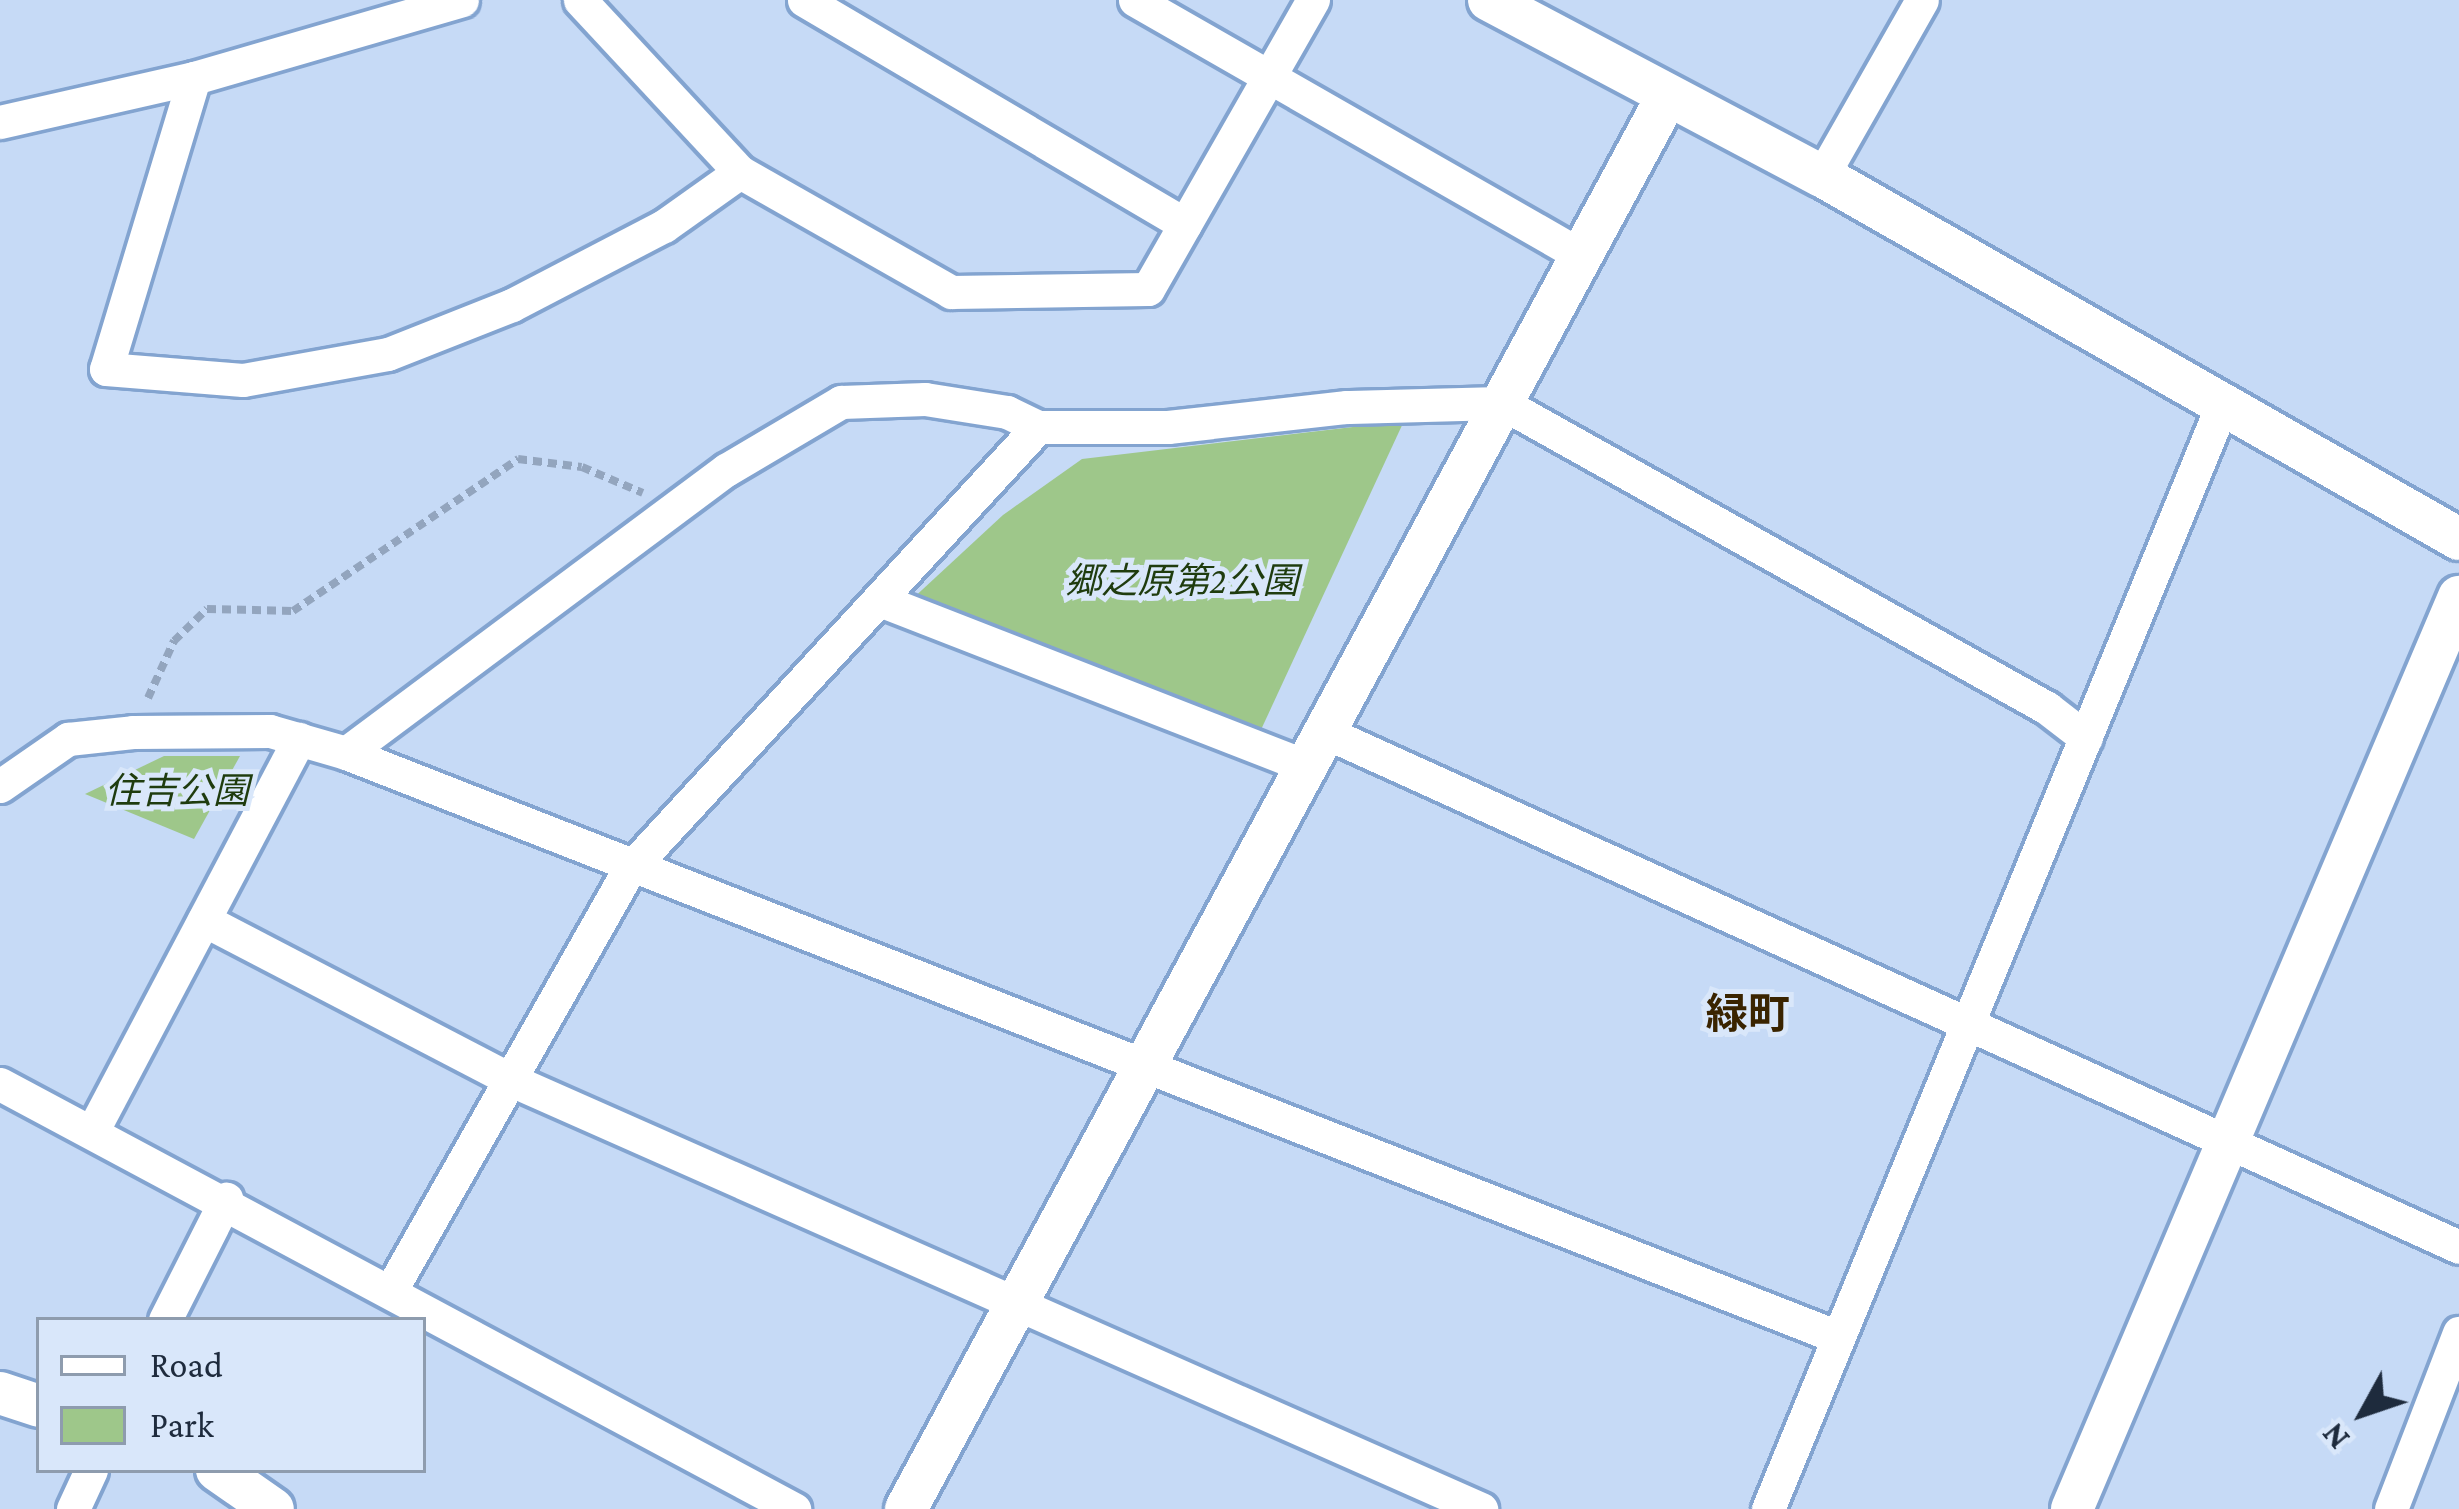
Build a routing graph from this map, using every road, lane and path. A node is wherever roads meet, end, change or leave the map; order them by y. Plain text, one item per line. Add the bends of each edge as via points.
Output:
1 (462, 0) edge
2 (580, 0) edge
3 (804, 0) edge
4 (1135, 0) edge
5 (1312, 0) edge
6 (1489, 0) edge
7 (1922, 0) edge
8 (1269, 76) junction
9 (194, 78) junction
10 (1667, 97) junction
11 (0, 122) edge
12 (740, 172) junction
13 (1822, 176) junction
14 (1185, 224) junction
15 (1582, 256) junction
16 (1502, 403) junction
17 (2223, 403) junction
18 (1038, 427) junction
19 (679, 505) junction
20 (2459, 539) edge
21 (2459, 597) edge
22 (880, 600) junction
23 (133, 732) junction
24 (2086, 738) junction
25 (299, 739) junction
26 (1316, 749) junction
27 (346, 752) junction
28 (0, 786) edge
29 (629, 870) junction
30 (204, 920) junction
31 (1969, 1025) junction
32 (1143, 1068) junction
33 (511, 1080) junction
34 (0, 1084) edge
35 (94, 1128) junction
36 (2228, 1147) junction
37 (226, 1199) junction
38 (2459, 1247) edge
39 (391, 1290) junction
40 (1017, 1303) junction
41 (167, 1317) edge
42 (2459, 1333) edge
43 (1835, 1336) junction
44 (0, 1393) edge
45 (36, 1405) edge
46 (90, 1473) edge
47 (221, 1473) edge
48 (73, 1509) edge
49 (273, 1509) edge
50 (794, 1509) edge
51 (906, 1509) edge
52 (1481, 1509) edge
53 (1768, 1509) edge
54 (2072, 1509) edge
55 (2390, 1509) edge

1 - 9 street
2 - 12 street
3 - 14 street
4 - 8 street
5 - 8 street
6 - 10 street
7 - 13 street
8 - 14 street
8 - 15 street
9 - 11 street
9 - 12 street via 106,368 243,380 388,354 512,305 664,226
10 - 13 street
10 - 15 street
12 - 14 street via 951,292 1148,289
13 - 17 street
15 - 16 street
16 - 18 street via 1347,407 1168,428
16 - 24 street via 2047,708
16 - 26 street
17 - 20 street
17 - 24 street
18 - 19 street via 1007,412 925,399 841,401
18 - 22 street
19 - 23 path via 582,467 518,459 293,611 206,609 174,641
19 - 27 street
21 - 36 street
22 - 26 street
22 - 29 street
23 - 25 street via 199,727
23 - 28 street via 68,739
24 - 31 street
25 - 27 street
25 - 30 street
26 - 31 street
26 - 32 street
27 - 29 street
29 - 32 street
29 - 33 street
30 - 33 street
30 - 35 street
31 - 36 street
31 - 43 street
32 - 40 street
32 - 43 street
33 - 39 street
33 - 40 street
34 - 35 street
35 - 37 street
36 - 38 street
36 - 54 street
37 - 39 street
37 - 41 street
39 - 50 street
40 - 51 street
40 - 52 street
42 - 55 street
43 - 53 street
44 - 45 street
46 - 48 street
47 - 49 street

